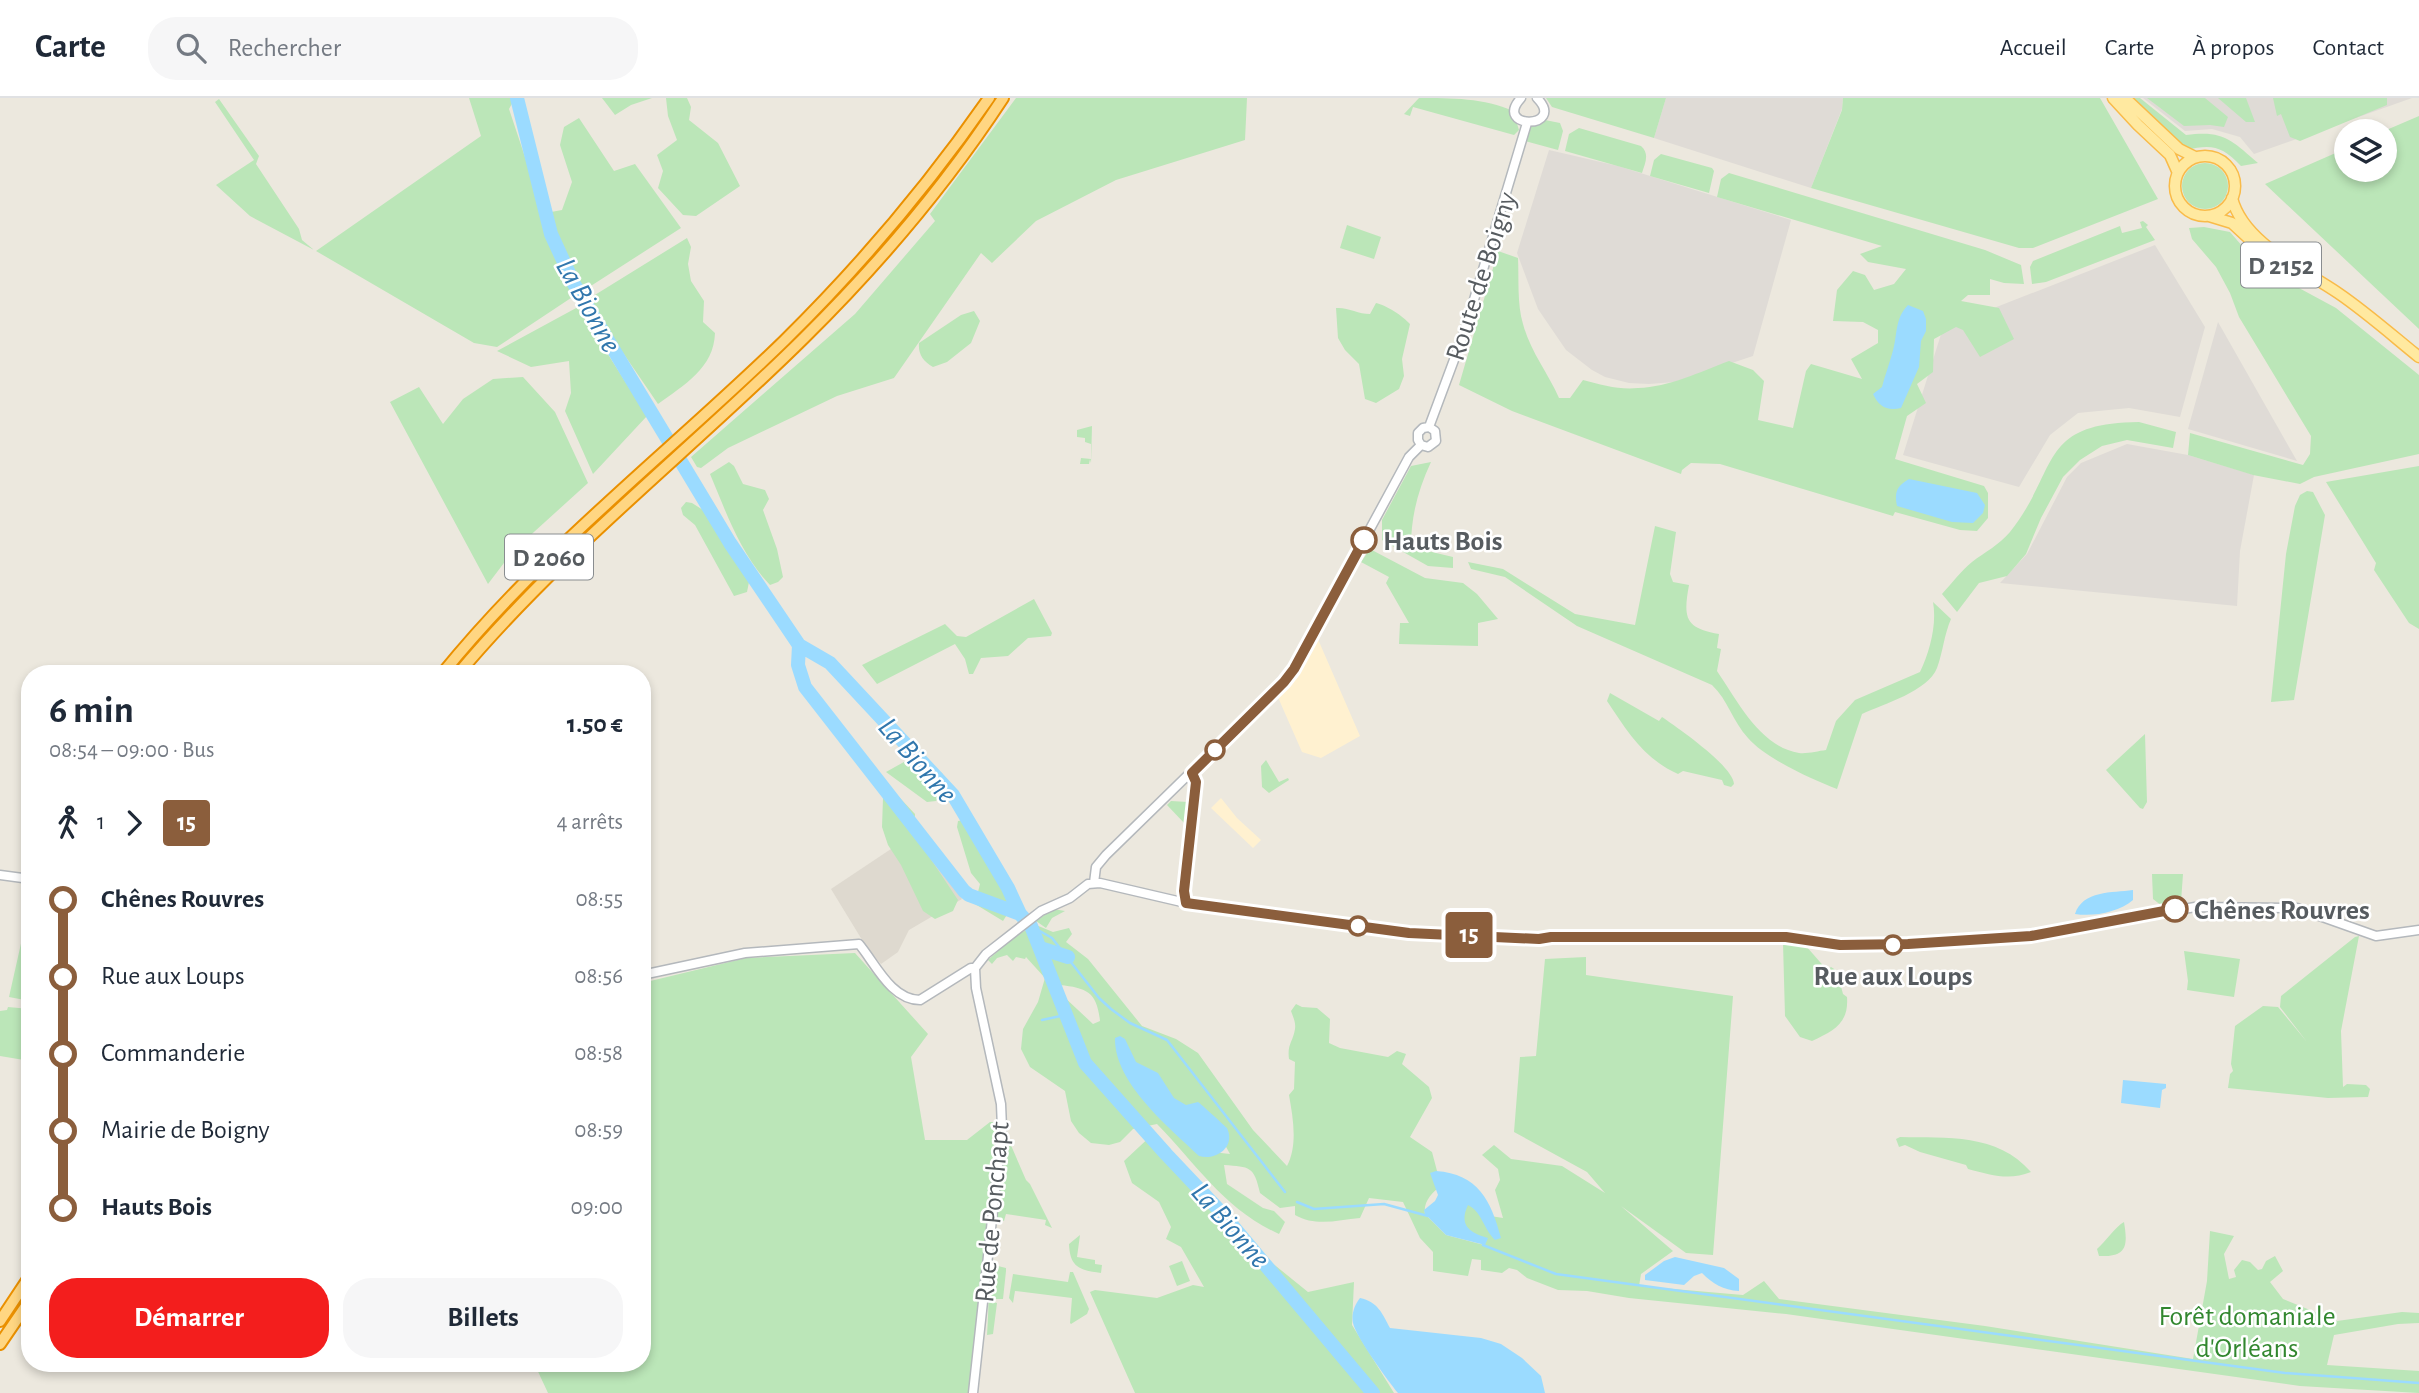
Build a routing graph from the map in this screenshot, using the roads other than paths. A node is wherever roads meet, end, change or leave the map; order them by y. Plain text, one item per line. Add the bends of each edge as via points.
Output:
1 (989, 98) edge
2 (1003, 98) edge
3 (1521, 98) edge
4 (1537, 98) edge
5 (2113, 98) edge
6 (2125, 98) edge
7 (1527, 123) junction
8 (2195, 157) junction
9 (2178, 173) junction
10 (2232, 198) junction
11 (2209, 216) junction
12 (2358, 309) junction
13 (2419, 357) edge
14 (1429, 427) junction
15 (1421, 444) junction
16 (450, 665) edge
17 (466, 665) edge
18 (1294, 669) dead end
19 (1272, 693) dead end
20 (0, 875) edge
21 (21, 878) edge
22 (1094, 883) junction
23 (2419, 930) edge
24 (975, 968) junction
25 (651, 973) edge
26 (21, 1290) edge
27 (21, 1313) edge
28 (0, 1321) edge
29 (0, 1344) edge
30 (973, 1393) edge

1 - 16 highway, D 2060 via 910,205 840,285 563,542
2 - 17 highway, D 2060 via 897,239 803,339 534,590
3 - 7 street via 1516,114
4 - 7 street, Route de Boigny via 1542,114
5 - 9 main road via 2170,155
6 - 8 main road via 2179,149
7 - 14 street, Route de Boigny via 1464,333
8 - 9 main road
8 - 10 main road via 2212,156 2230,168
9 - 11 main road via 2175,187 2180,203 2190,212
10 - 11 main road
10 - 12 main road, D 2152 via 2235,210 2258,237
11 - 12 main road, D 2152 via 2232,223 2280,265
12 - 13 main road, D 2152
14 - 15 street via 1418,433
14 - 15 street via 1435,431 1436,441 1428,447
15 - 18 street via 1409,457
19 - 22 street via 1105,855 1096,867
20 - 21 street
22 - 23 street via 1186,903 1382,930 1539,939 1786,937 1840,945 1908,944 2031,936 2195,907 2297,908 2376,936
22 - 24 street via 1033,917
24 - 25 street via 920,1000 903,996 892,987 859,944 745,953
24 - 30 street, Rue de Ponchapt via 1002,1128
26 - 28 highway
27 - 29 highway

